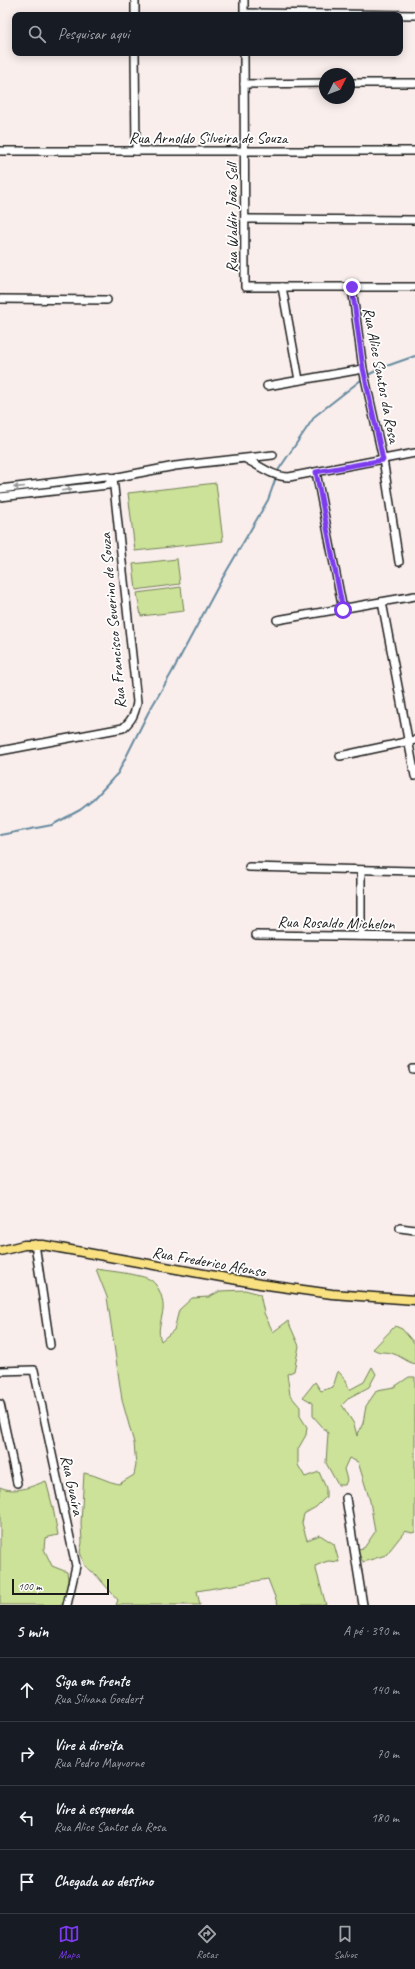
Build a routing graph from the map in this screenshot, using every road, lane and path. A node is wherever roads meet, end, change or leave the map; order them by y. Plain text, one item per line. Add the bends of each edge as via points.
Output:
1 (135, 0) edge
2 (244, 0) edge
3 (135, 12) edge
4 (244, 12) edge
5 (403, 15) edge
6 (415, 15) edge
7 (135, 56) edge
8 (244, 56) edge
9 (415, 83) edge
10 (244, 84) junction
11 (319, 84) edge
12 (355, 84) edge
13 (0, 151) edge
14 (136, 151) junction
15 (245, 151) junction
16 (415, 151) edge
17 (245, 219) junction
18 (415, 220) edge
19 (282, 287) junction
20 (352, 287) junction
21 (415, 287) edge
22 (0, 299) edge
23 (107, 300) dead end
24 (363, 368) junction
25 (299, 380) junction
26 (267, 386) dead end
27 (415, 453) edge
28 (273, 455) dead end
29 (246, 459) junction
30 (383, 460) junction
31 (316, 472) junction
32 (113, 478) junction
33 (41, 485) junction
34 (0, 488) edge
35 (42, 493) junction
36 (0, 497) edge
37 (399, 562) dead end
38 (415, 596) edge
39 (382, 602) junction
40 (343, 610) junction
41 (277, 620) dead end
42 (412, 741) edge
43 (0, 751) edge
44 (340, 756) dead end
45 (415, 776) edge
46 (249, 867) dead end
47 (361, 870) junction
48 (415, 871) edge
49 (256, 934) dead end
50 (361, 936) junction
51 (415, 937) edge
52 (400, 1228) dead end
53 (415, 1230) edge
54 (35, 1244) junction
55 (0, 1251) edge
56 (415, 1300) edge
57 (50, 1345) dead end
58 (0, 1371) edge
59 (0, 1404) edge
60 (17, 1483) dead end
61 (346, 1498) dead end
62 (67, 1605) edge
63 (363, 1605) edge

1 - 3 street
2 - 4 street
5 - 6 street
7 - 14 street
8 - 10 street, Rua Waldir João Sell
9 - 12 street
10 - 11 street
10 - 15 street, Rua Waldir João Sell
13 - 14 street, Rua Arnoldo Silveira de Souza
14 - 15 street, Rua Arnoldo Silveira de Souza
15 - 16 street, Rua Arnoldo Silveira de Souza
15 - 17 street, Rua Waldir João Sell
17 - 18 street
17 - 19 street, Rua Waldir João Sell via 245,287
19 - 20 street
19 - 25 street
20 - 21 street
20 - 24 street, Rua Alice Santos da Rosa
22 - 23 street
24 - 25 street
24 - 30 street, Rua Alice Santos da Rosa
25 - 26 street
27 - 30 street
28 - 29 street
29 - 31 street via 283,477
29 - 32 street via 175,466
30 - 31 street
30 - 37 street, Rua Alice Santos da Rosa
31 - 40 street
32 - 33 street via 106,476
35 -> 32 street via 108,485
32 - 43 street, Rua Francisco Severino de Souza via 136,712 132,721 123,728
33 -> 34 street
33 - 35 street
35 - 36 street
38 - 39 street
39 - 40 street
39 - 42 street
40 - 41 street
42 - 44 street
42 - 45 street
46 - 47 street
47 - 48 street
47 - 50 street
49 - 50 street, Rua Rosaldo Michelon
50 - 51 street, Rua Rosaldo Michelon
52 - 53 street
54 - 55 main road, Rua Frederico Afonso
54 - 56 main road, Rua Frederico Afonso via 260,1284 332,1294
54 - 57 street
58 - 62 street, Rua Guaíra via 34,1370 76,1566
59 - 60 street
61 - 63 street

